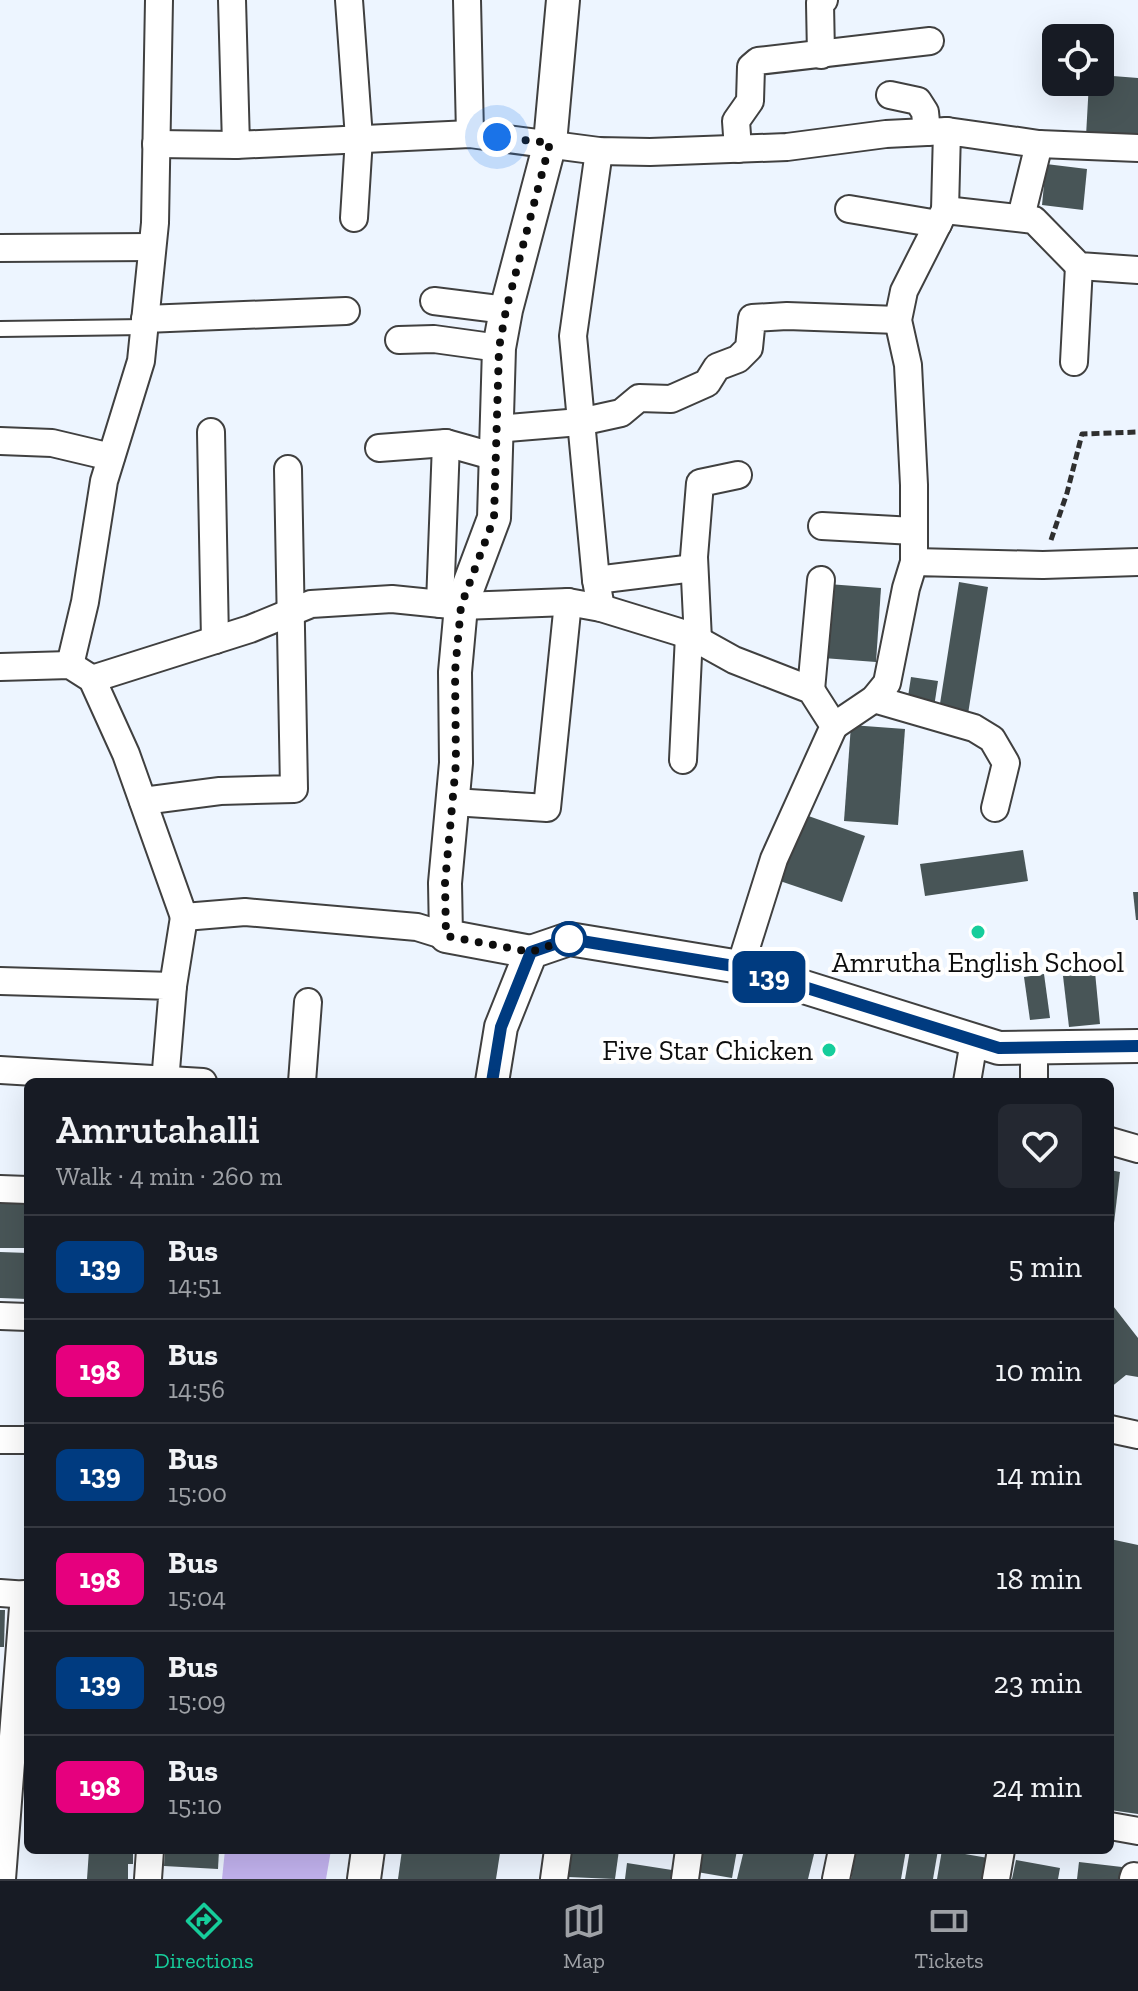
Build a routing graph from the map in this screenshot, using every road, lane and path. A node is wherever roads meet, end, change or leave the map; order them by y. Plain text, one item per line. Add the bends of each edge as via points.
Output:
1 (159, 0) edge
2 (232, 0) edge
3 (349, 0) edge
4 (467, 0) edge
5 (563, 0) edge
6 (824, 0) edge
7 (930, 41) dead end
8 (821, 55) junction
9 (890, 95) dead end
10 (937, 131) junction
11 (470, 134) junction
12 (359, 138) junction
13 (550, 143) junction
14 (156, 144) junction
15 (1039, 144) junction
16 (236, 145) junction
17 (1138, 148) edge
18 (738, 149) junction
19 (599, 151) junction
20 (849, 209) dead end
21 (942, 217) junction
22 (1021, 217) junction
23 (354, 218) dead end
24 (152, 247) junction
25 (0, 248) edge
26 (1079, 266) junction
27 (1138, 270) edge
28 (434, 301) dead end
29 (506, 310) junction
30 (346, 311) dead end
31 (898, 320) junction
32 (144, 323) junction
33 (0, 329) edge
34 (399, 340) dead end
35 (499, 348) junction
36 (1074, 362) dead end
37 (580, 422) junction
38 (211, 432) dead end
39 (1138, 432) edge
40 (0, 441) edge
41 (446, 443) junction
42 (495, 443) junction
43 (379, 448) dead end
44 (111, 457) junction
45 (288, 469) dead end
46 (738, 475) dead end
47 (822, 526) dead end
48 (914, 531) junction
49 (914, 562) junction
50 (1138, 562) edge
51 (1043, 565) junction
52 (694, 568) junction
53 (596, 580) junction
54 (821, 580) dead end
55 (568, 602) junction
56 (450, 605) junction
57 (601, 608) junction
58 (291, 612) junction
59 (693, 638) junction
60 (215, 640) junction
61 (70, 665) junction
62 (0, 667) edge
63 (92, 679) junction
64 (811, 690) junction
65 (874, 699) junction
66 (834, 726) junction
67 (683, 760) dead end
68 (143, 801) junction
69 (453, 802) junction
70 (995, 808) dead end
71 (184, 917) junction
72 (446, 936) junction
73 (531, 952) junction
74 (740, 967) junction
75 (0, 981) edge
76 (173, 986) junction
77 (308, 1002) dead end
78 (974, 1041) junction
79 (1138, 1046) edge
80 (1034, 1048) junction
81 (0, 1070) edge
82 (132, 1078) edge
83 (165, 1078) edge
84 (302, 1078) edge
85 (493, 1078) edge
86 (968, 1078) edge
87 (1034, 1078) edge
88 (1114, 1142) edge
89 (1138, 1149) edge
90 (0, 1189) edge
91 (24, 1190) edge
92 (0, 1316) edge
93 (24, 1317) edge
94 (1114, 1430) edge
95 (1138, 1435) edge
96 (0, 1440) edge
97 (24, 1440) edge
98 (17, 1594) edge
99 (1114, 1827) edge
100 (1138, 1831) edge
101 (150, 1854) edge
102 (367, 1854) edge
103 (557, 1854) edge
104 (688, 1854) edge
105 (841, 1854) edge
106 (1000, 1854) edge
107 (2, 1879) edge
108 (148, 1879) edge
109 (364, 1879) edge
110 (554, 1879) edge
111 (685, 1879) edge
112 (836, 1879) edge
113 (996, 1879) edge

1 - 14 street
2 - 16 street
3 - 12 street
4 - 11 street
5 - 13 street
6 - 8 street
7 - 8 street
8 - 18 street via 758,61 751,67 750,101 736,121
9 - 10 street via 918,101
10 - 15 street
10 - 18 street
10 - 21 street
11 - 12 street
11 - 13 street
12 - 16 street
12 - 23 street
13 - 19 street
13 - 29 street
14 - 16 street
14 - 24 street
15 - 17 street
15 - 22 street
18 - 19 street
19 - 37 street via 573,336
20 - 21 street
21 - 22 street
21 - 31 street via 904,291
22 - 26 street via 1034,220
24 - 25 street
24 - 32 street
26 - 27 street
26 - 36 street
28 - 29 street
29 - 35 street
30 - 32 street
31 - 37 street via 752,318 749,348 717,367 707,383 671,399 639,398 621,413
31 - 48 street via 908,365
32 - 33 lane
32 - 44 street via 141,361
34 - 35 street
35 - 42 street
37 - 42 street
37 - 53 street
38 - 60 street
39 - 51 path via 1082,434
40 - 44 street via 52,443
41 - 42 street
41 - 43 street
41 - 56 street
42 - 56 street via 494,518
44 - 61 street
45 - 58 street
46 - 52 street via 700,483
47 - 48 street
48 - 49 street
49 - 51 street
49 - 65 street via 887,683
50 - 51 street
52 - 53 street
52 - 59 street
53 - 57 street
54 - 64 street
55 - 56 street
55 - 57 street
55 - 69 street via 547,808
56 - 58 street via 392,599 311,604
56 - 69 street
57 - 59 street
58 - 60 street
58 - 68 street via 294,789
59 - 64 street
59 - 67 street
60 - 63 street
61 - 62 street
61 - 63 street
63 - 68 street
64 - 66 street
65 - 66 street
65 - 70 street via 974,728 992,739 1006,763
66 - 74 street via 774,859
68 - 71 street
69 - 72 street
71 - 72 street via 245,912 417,927
71 - 76 street
72 - 73 street
73 - 74 street via 569,939
73 - 85 street via 501,1027
74 - 78 street
75 - 76 street
76 - 83 street
77 - 84 street
78 - 80 street via 999,1048
78 - 86 street
79 - 80 street
80 - 87 street
81 - 82 street
88 - 89 street
90 - 91 street
92 - 93 street
94 - 95 street
96 - 97 street
98 - 107 street
99 - 100 street
101 - 108 street
102 - 109 street
103 - 110 street
104 - 111 street
105 - 112 street
106 - 113 street

